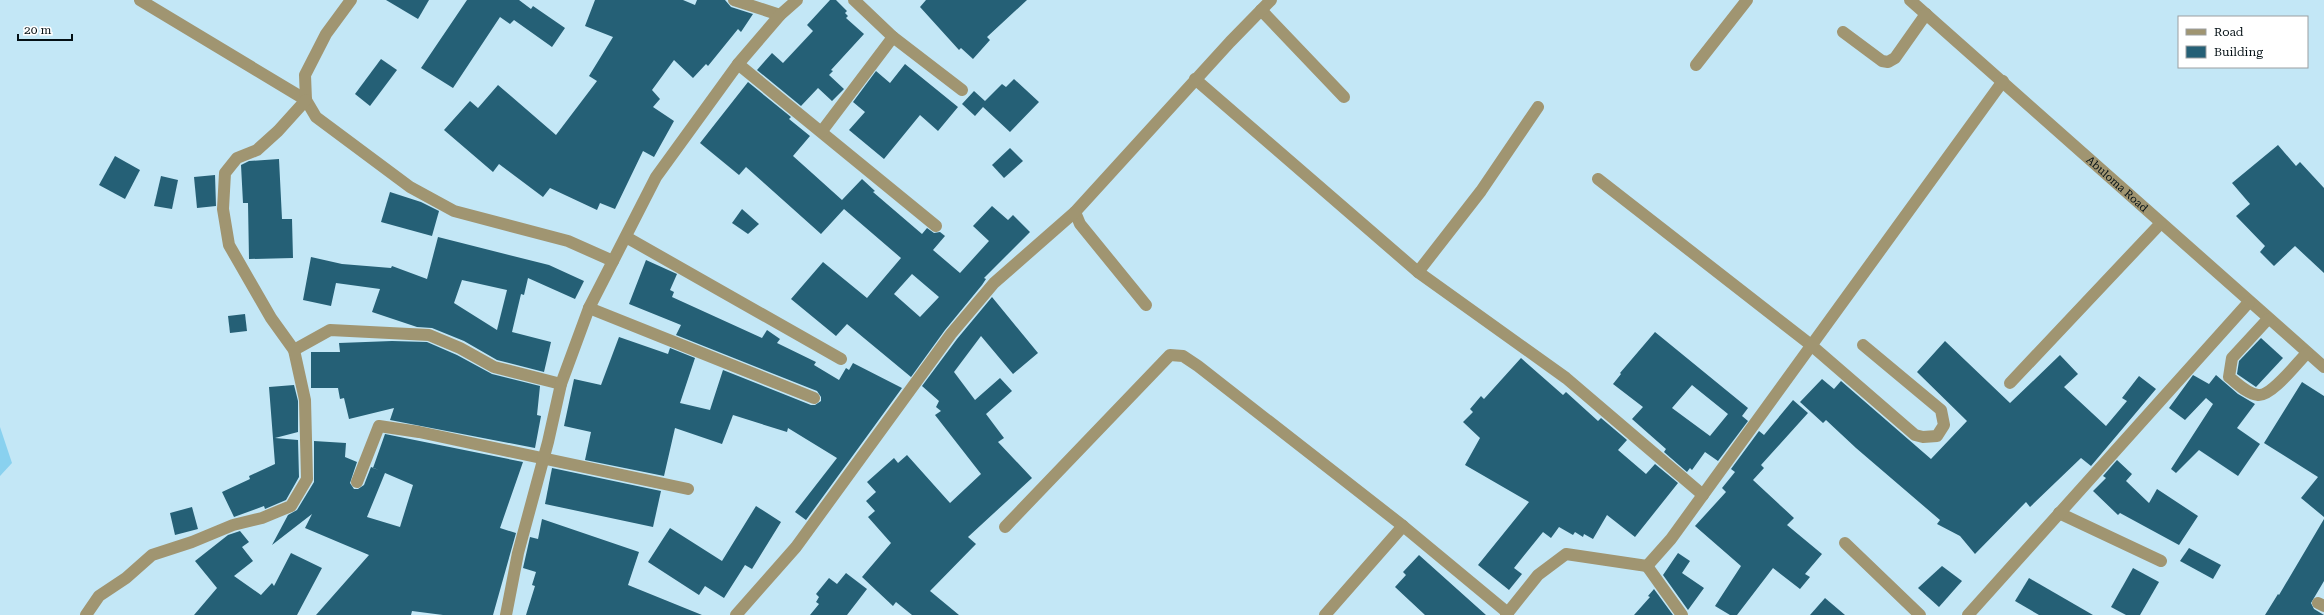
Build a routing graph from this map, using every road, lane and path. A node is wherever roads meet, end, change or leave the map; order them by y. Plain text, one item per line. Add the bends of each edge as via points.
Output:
1 (140, 0) edge
2 (352, 0) edge
3 (734, 0) edge
4 (797, 0) edge
5 (854, 0) edge
6 (1271, 0) edge
7 (1747, 0) edge
8 (1910, 0) edge
9 (1261, 10) junction
10 (1926, 14) junction
11 (780, 16) junction
12 (1843, 32) dead end
13 (893, 37) junction
14 (738, 64) junction
15 (1696, 65) dead end
16 (1196, 79) junction
17 (2003, 81) junction
18 (962, 90) dead end
19 (1344, 97) dead end
20 (306, 100) junction
21 (1538, 107) dead end
22 (822, 131) junction
23 (1598, 179) dead end
24 (1075, 212) junction
25 (2161, 223) junction
26 (936, 226) dead end
27 (626, 237) junction
28 (613, 261) junction
29 (1418, 272) junction
30 (2249, 302) junction
31 (1146, 305) dead end
32 (589, 308) junction
33 (2268, 319) junction
34 (1811, 345) junction
35 (1863, 345) dead end
36 (294, 350) junction
37 (2307, 353) junction
38 (841, 359) dead end
39 (2324, 367) edge
40 (2010, 383) dead end
41 (561, 384) junction
42 (814, 398) dead end
43 (544, 459) junction
44 (357, 482) dead end
45 (688, 488) dead end
46 (1703, 495) junction
47 (2059, 513) junction
48 (1403, 526) junction
49 (1005, 527) dead end
50 (1845, 543) dead end
51 (2161, 561) dead end
52 (1647, 566) junction
53 (1507, 614) edge
54 (86, 615) edge
55 (506, 615) edge
56 (736, 615) edge
57 (1325, 615) edge
58 (1682, 615) edge
59 (1920, 615) edge
60 (1968, 615) edge

1 - 20 street
2 - 20 street via 326,34 305,75
3 - 11 street
4 - 11 street
5 - 13 street
6 - 9 street
7 - 15 street
8 - 10 street, Abuloma Road
9 - 16 street
9 - 19 street
10 - 12 street via 1895,58 1888,62 1882,61
10 - 17 street, Abuloma Road
11 - 14 street
13 - 18 street
13 - 22 street
14 - 22 street
14 - 27 street via 656,177
16 - 24 street
16 - 29 street
17 - 25 street, Abuloma Road
17 - 34 street
20 - 28 street via 316,117 359,151 410,187 454,211 568,241
20 - 36 street via 257,150 237,158 224,173 223,188 223,209 229,245 270,318
21 - 29 street via 1481,191
22 - 26 street
23 - 34 street
24 - 31 street via 1080,224
24 - 56 street via 989,288 951,334 796,547
25 - 30 street, Abuloma Road
25 - 40 street
27 - 28 street
27 - 38 street
28 - 32 street
29 - 46 street via 1566,378
30 - 33 street, Abuloma Road
30 - 47 street
32 - 41 street
32 - 42 street
33 - 37 street, Abuloma Road
33 - 37 street via 2232,358 2229,377 2249,393 2259,396 2268,393
34 - 35 street via 1915,435 1937,436 1944,424 1941,410
34 - 46 street
36 - 41 street via 330,330 429,335 460,348 494,367
36 - 54 street via 306,400 307,479 291,506 152,555 126,578 99,596
37 - 39 street, Abuloma Road
41 - 43 street
43 - 44 street via 379,426
43 - 45 street
43 - 55 street via 518,553
46 - 52 street via 1671,540
47 - 51 street
47 - 60 street
48 - 49 street via 1198,366 1183,356 1170,355
48 - 53 street
48 - 57 street
50 - 59 street
52 - 53 street via 1566,554 1538,575
52 - 58 street

